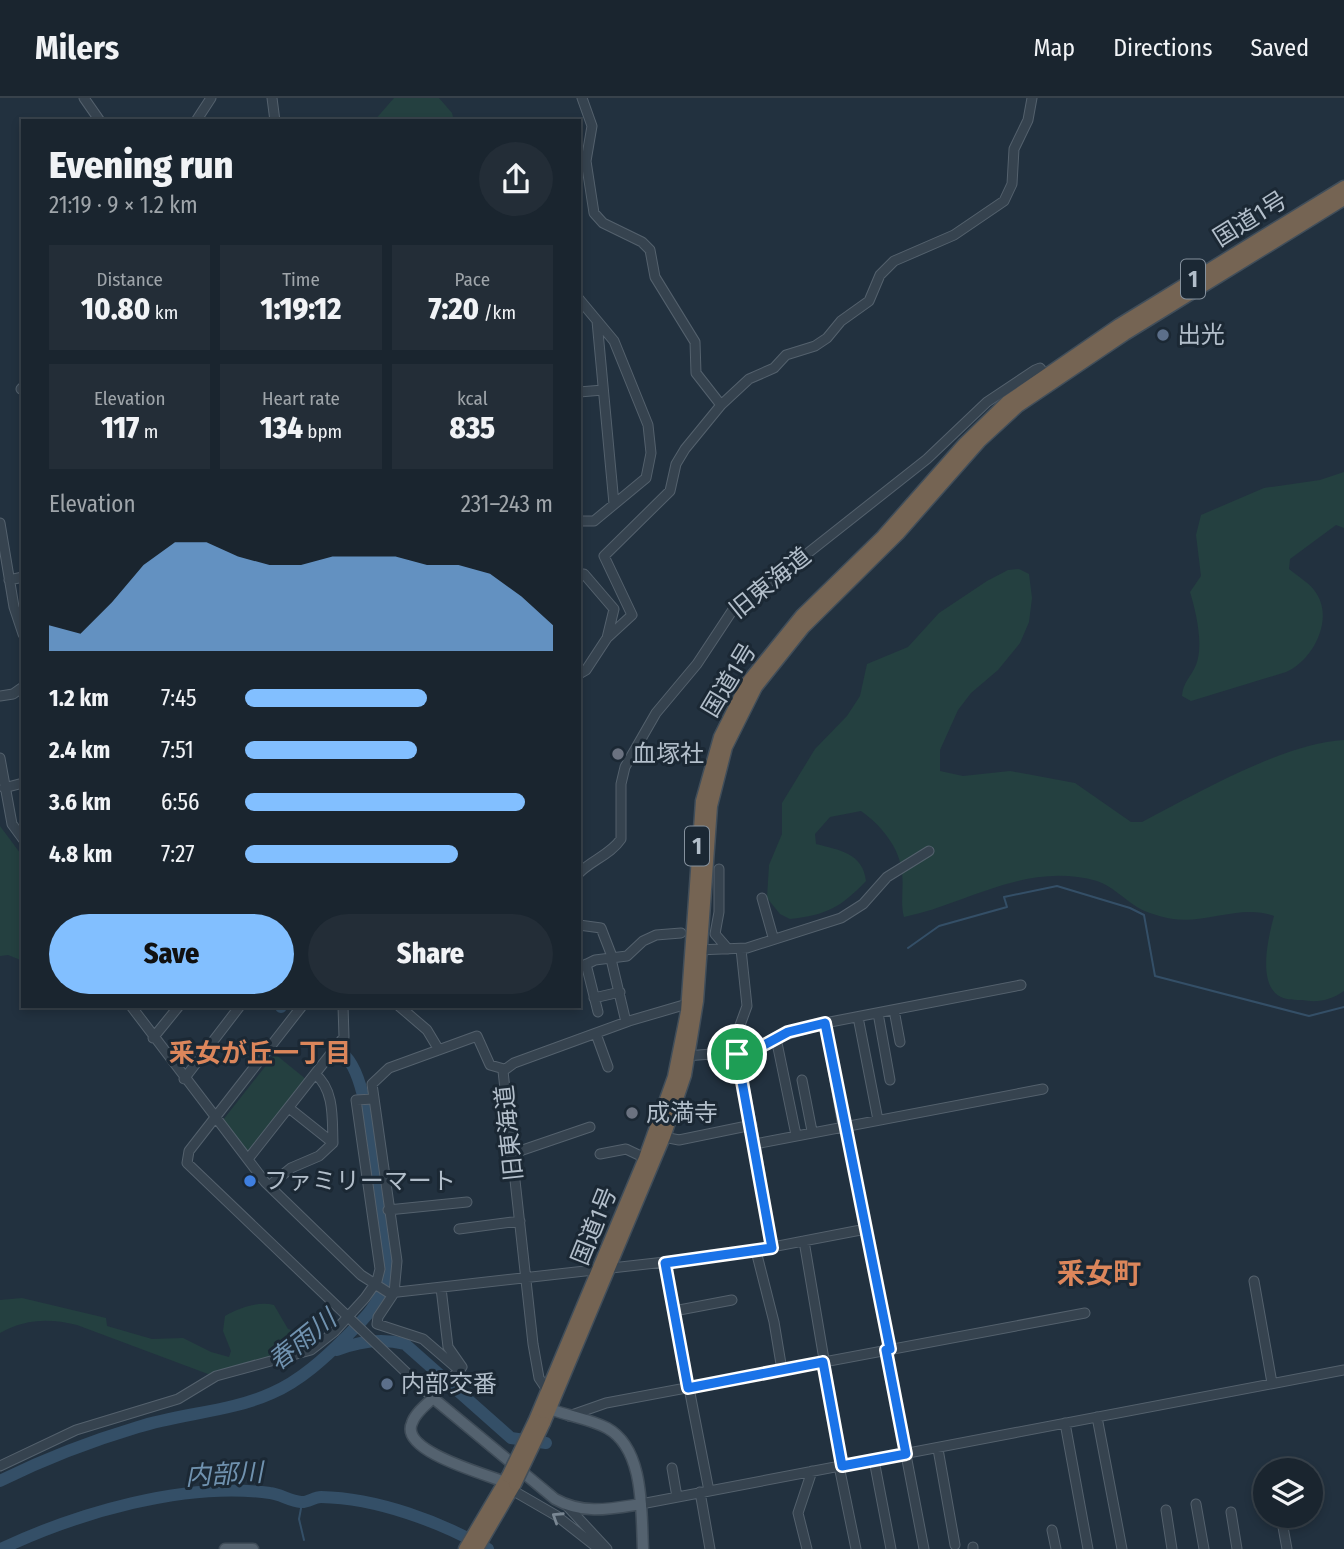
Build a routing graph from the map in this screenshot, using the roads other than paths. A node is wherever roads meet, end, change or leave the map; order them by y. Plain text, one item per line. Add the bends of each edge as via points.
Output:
1 (84, 98) edge
2 (211, 98) edge
3 (272, 98) edge
4 (582, 98) edge
5 (1032, 98) edge
6 (99, 119) edge
7 (197, 119) edge
8 (275, 119) edge
9 (1343, 190) edge
10 (581, 301) edge
11 (597, 320) junction
12 (1048, 377) junction
13 (603, 390) junction
14 (581, 392) edge
15 (721, 405) junction
16 (614, 504) junction
17 (581, 521) edge
18 (0, 523) edge
19 (581, 574) edge
20 (21, 577) edge
21 (9, 580) junction
22 (21, 626) edge
23 (607, 638) junction
24 (581, 673) edge
25 (21, 688) edge
26 (0, 696) edge
27 (0, 758) edge
28 (21, 784) edge
29 (4, 788) junction
30 (21, 836) edge
31 (929, 851) dead end
32 (719, 869) dead end
33 (581, 871) edge
34 (762, 898) dead end
35 (581, 925) edge
36 (681, 933) dead end
37 (773, 937) junction
38 (728, 949) junction
39 (741, 949) junction
40 (696, 950) junction
41 (612, 959) junction
42 (583, 966) edge
43 (1021, 985) dead end
44 (620, 992) junction
45 (594, 998) junction
46 (687, 1004) junction
47 (132, 1008) edge
48 (176, 1008) edge
49 (238, 1008) edge
50 (296, 1008) edge
51 (343, 1008) edge
52 (401, 1008) edge
53 (894, 1010) junction
54 (598, 1012) dead end
55 (877, 1013) junction
56 (858, 1017) junction
57 (626, 1022) junction
58 (825, 1023) junction
59 (596, 1034) junction
60 (153, 1038) junction
61 (776, 1038) junction
62 (900, 1042) dead end
63 (439, 1050) junction
64 (737, 1054) junction
65 (684, 1056) junction
66 (608, 1067) dead end
67 (504, 1069) junction
68 (315, 1074) junction
69 (184, 1079) junction
70 (802, 1080) dead end
71 (890, 1080) dead end
72 (1043, 1089) dead end
73 (372, 1099) junction
74 (289, 1108) junction
75 (214, 1118) junction
76 (878, 1120) junction
77 (752, 1125) junction
78 (844, 1126) junction
79 (590, 1127) dead end
80 (812, 1132) junction
81 (796, 1135) junction
82 (664, 1137) junction
83 (333, 1143) junction
84 (755, 1144) junction
85 (512, 1154) junction
86 (600, 1154) dead end
87 (645, 1158) junction
88 (248, 1160) junction
89 (384, 1177) junction
90 (369, 1179) junction
91 (269, 1186) junction
92 (467, 1202) dead end
93 (388, 1210) junction
94 (520, 1221) junction
95 (459, 1229) dead end
96 (866, 1229) junction
97 (804, 1241) junction
98 (772, 1248) junction
99 (755, 1251) junction
100 (665, 1263) junction
101 (604, 1270) junction
102 (525, 1277) junction
103 (1254, 1281) dead end
104 (376, 1286) junction
105 (441, 1288) junction
106 (391, 1293) junction
107 (732, 1300) dead end
108 (674, 1311) junction
109 (1084, 1313) dead end
110 (351, 1318) junction
111 (888, 1349) junction
112 (823, 1362) junction
113 (459, 1370) junction
114 (782, 1370) junction
115 (1344, 1370) edge
116 (1272, 1383) junction
117 (688, 1388) junction
118 (547, 1390) junction
119 (436, 1394) junction
120 (550, 1409) junction
121 (569, 1416) junction
122 (1097, 1417) junction
123 (540, 1422) junction
124 (1065, 1423) junction
125 (938, 1449) junction
126 (906, 1454) junction
127 (874, 1460) junction
128 (0, 1466) edge
129 (841, 1466) junction
130 (672, 1468) dead end
131 (812, 1471) junction
132 (508, 1487) junction
133 (705, 1492) junction
134 (677, 1497) junction
135 (1196, 1503) dead end
136 (641, 1504) junction
137 (567, 1506) junction
138 (1166, 1510) dead end
139 (1231, 1512) dead end
140 (1283, 1528) edge
141 (1052, 1530) dead end
142 (956, 1545) dead end
143 (225, 1549) edge
144 (253, 1549) edge
145 (465, 1549) edge
146 (477, 1549) edge
147 (599, 1549) edge
148 (607, 1549) edge
149 (643, 1549) edge
150 (710, 1549) edge
151 (807, 1549) edge
152 (856, 1549) edge
153 (891, 1549) edge
154 (924, 1549) edge
155 (1056, 1549) edge
156 (1088, 1549) edge
157 (1122, 1549) edge
158 (1172, 1549) edge
159 (1205, 1549) edge
160 (1237, 1549) edge
161 (1287, 1549) edge

1 - 6 street
2 - 7 street
3 - 8 street
4 - 15 street via 592,126 586,161 594,213 650,250 655,277 695,342 696,373
5 - 15 street via 1028,120 1014,149 1010,189 998,208 954,235 894,261 880,275 869,301 841,321 827,338 754,375
9 - 12 highway, 国道1号 / 1
10 - 11 street
11 - 13 street
11 - 16 street via 619,353 648,425 651,453 646,478
12 - 33 street, 旧東海道 via 1040,368 1035,370 987,402 927,458 789,568 736,604 697,664 656,713 625,767 617,846
12 - 40 highway, 国道1号 / 1 via 979,428 883,536 793,625 747,683 723,728 705,786 697,839
13 - 14 street
13 - 16 street
15 - 23 street via 676,464 670,491 604,556 632,615
16 - 17 street via 594,521
18 - 21 street
19 - 23 street via 614,609
20 - 21 street
21 - 22 street
23 - 24 street
25 - 26 street
27 - 29 street
28 - 29 street
29 - 30 street via 12,824
31 - 37 street via 887,877 853,912
32 - 38 street via 719,912 711,934
34 - 37 street
35 - 41 street via 601,928
36 - 41 street via 645,939 627,956
37 - 39 street
38 - 39 street
38 - 40 street
39 - 64 street via 747,1006 736,1034
40 - 46 highway, 国道1号 / 1
40 - 65 highway, 国道1号 / 1
41 - 42 street
41 - 44 street
42 - 45 street
43 - 53 street
44 - 45 street
44 - 57 street
45 - 54 street
46 - 57 street, 旧東海道
46 - 65 highway, 国道1号 / 1
47 - 60 street
48 - 60 street
49 - 69 street
50 - 75 street
51 - 68 street via 344,1037
52 - 63 street via 427,1030
53 - 55 street
53 - 62 street
55 - 56 street
55 - 71 street
56 - 58 street
56 - 76 street
57 - 59 street, 旧東海道
58 - 61 street
58 - 78 street
59 - 66 street
59 - 67 street, 旧東海道
60 - 69 street
61 - 64 street
61 - 81 street
63 - 67 street via 477,1035 490,1065
63 - 73 street via 388,1068 375,1078
64 - 65 street
64 - 77 street
65 - 82 highway, 国道1号 / 1
65 - 87 highway, 国道1号 / 1
67 - 85 street, 旧東海道
68 - 74 street
68 - 83 street via 323,1080 332,1106
69 - 75 street
70 - 80 street
72 - 76 street
73 - 89 street
73 - 90 street via 356,1101
74 - 83 street
74 - 88 street
75 - 88 street
75 - 110 street via 189,1151 187,1163
76 - 78 street
77 - 82 street via 680,1140
77 - 84 street
78 - 80 street
78 - 96 street
79 - 85 street
80 - 81 street
81 - 84 street
82 - 101 highway, 国道1号 / 1
83 - 91 street via 320,1156 291,1168
84 - 98 street
85 - 94 street, 旧東海道
86 - 87 street via 626,1149
87 - 101 highway, 国道1号 / 1
88 - 91 street
89 - 90 street
89 - 93 street
90 - 104 street via 379,1249
91 - 104 street
92 - 93 street
93 - 106 street via 397,1261
94 - 95 street
94 - 102 street, 旧東海道
96 - 97 street
96 - 111 street
97 - 98 street
97 - 112 street
98 - 99 street
99 - 100 street
99 - 114 street
100 - 101 street
100 - 108 street
101 - 102 street
101 - 118 highway, 国道1号 / 1
101 - 120 highway, 国道1号 / 1
102 - 105 street
102 - 118 street, 旧東海道 via 539,1378
103 - 116 street
104 - 106 street
104 - 110 street
105 - 106 street
105 - 113 street via 447,1348 462,1367
106 - 113 street via 377,1324 423,1339
107 - 108 street
108 - 117 street
109 - 111 street
110 - 119 street
110 - 128 street via 303,1353 216,1376 178,1399 76,1430
111 - 112 street
111 - 126 street
112 - 114 street
112 - 129 street
113 - 119 street
114 - 117 street
115 - 116 street
116 - 122 street
117 - 121 street via 606,1403
117 - 133 street
118 - 123 highway, 国道1号 / 1
119 - 132 main road via 412,1423 410,1434 415,1443
119 - 137 main road
120 - 121 main road
120 - 123 highway, 国道1号 / 1
121 - 136 main road via 608,1429 622,1442 632,1460
122 - 124 street
122 - 157 street
123 - 132 highway, 国道1号 / 1, bridge
124 - 125 street
124 - 156 street
125 - 126 street
125 - 142 street
126 - 127 street
126 - 154 street
127 - 129 street
127 - 153 street
129 - 131 street
129 - 152 street
130 - 134 street
131 - 133 street
131 - 151 street via 798,1513
132 - 145 highway, 国道1号 / 1
132 - 146 highway, 国道1号 / 1
147 -> 132 street
133 - 134 street
133 - 150 street
134 - 136 street
135 - 159 street
136 - 137 main road via 585,1511
136 - 149 main road
137 - 148 street
138 - 158 street
139 - 160 street
140 - 161 street
141 - 155 street
143 - 144 main road

